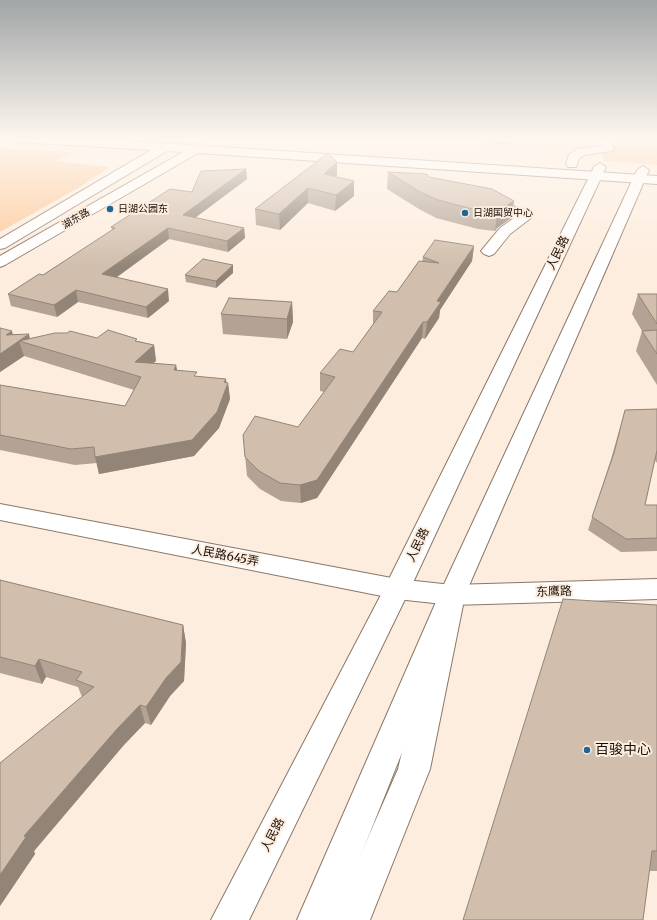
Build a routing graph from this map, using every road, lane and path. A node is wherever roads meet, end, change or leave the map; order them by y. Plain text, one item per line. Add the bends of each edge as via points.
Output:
1 (108, 181) edge
2 (142, 181) edge
3 (593, 181) edge
4 (646, 181) edge
5 (472, 197) edge
6 (0, 245) edge
7 (489, 251) dead end
8 (0, 262) edge
9 (0, 512) edge
10 (397, 589) junction
11 (657, 589) edge
12 (452, 595) junction
13 (230, 920) edge
14 (316, 920) edge
15 (351, 920) edge

1 - 6 main road, 湖东路
2 - 8 main road, 湖东路
3 - 10 main road, 人民路
4 - 12 main road
5 - 7 main road via 495,202 524,218 505,231
9 - 10 main road, 人民路645弄
10 - 12 main road, 人民路645弄
10 - 13 main road, 人民路
11 - 12 main road, 东鹰路
12 - 14 main road
12 - 15 main road via 414,769

